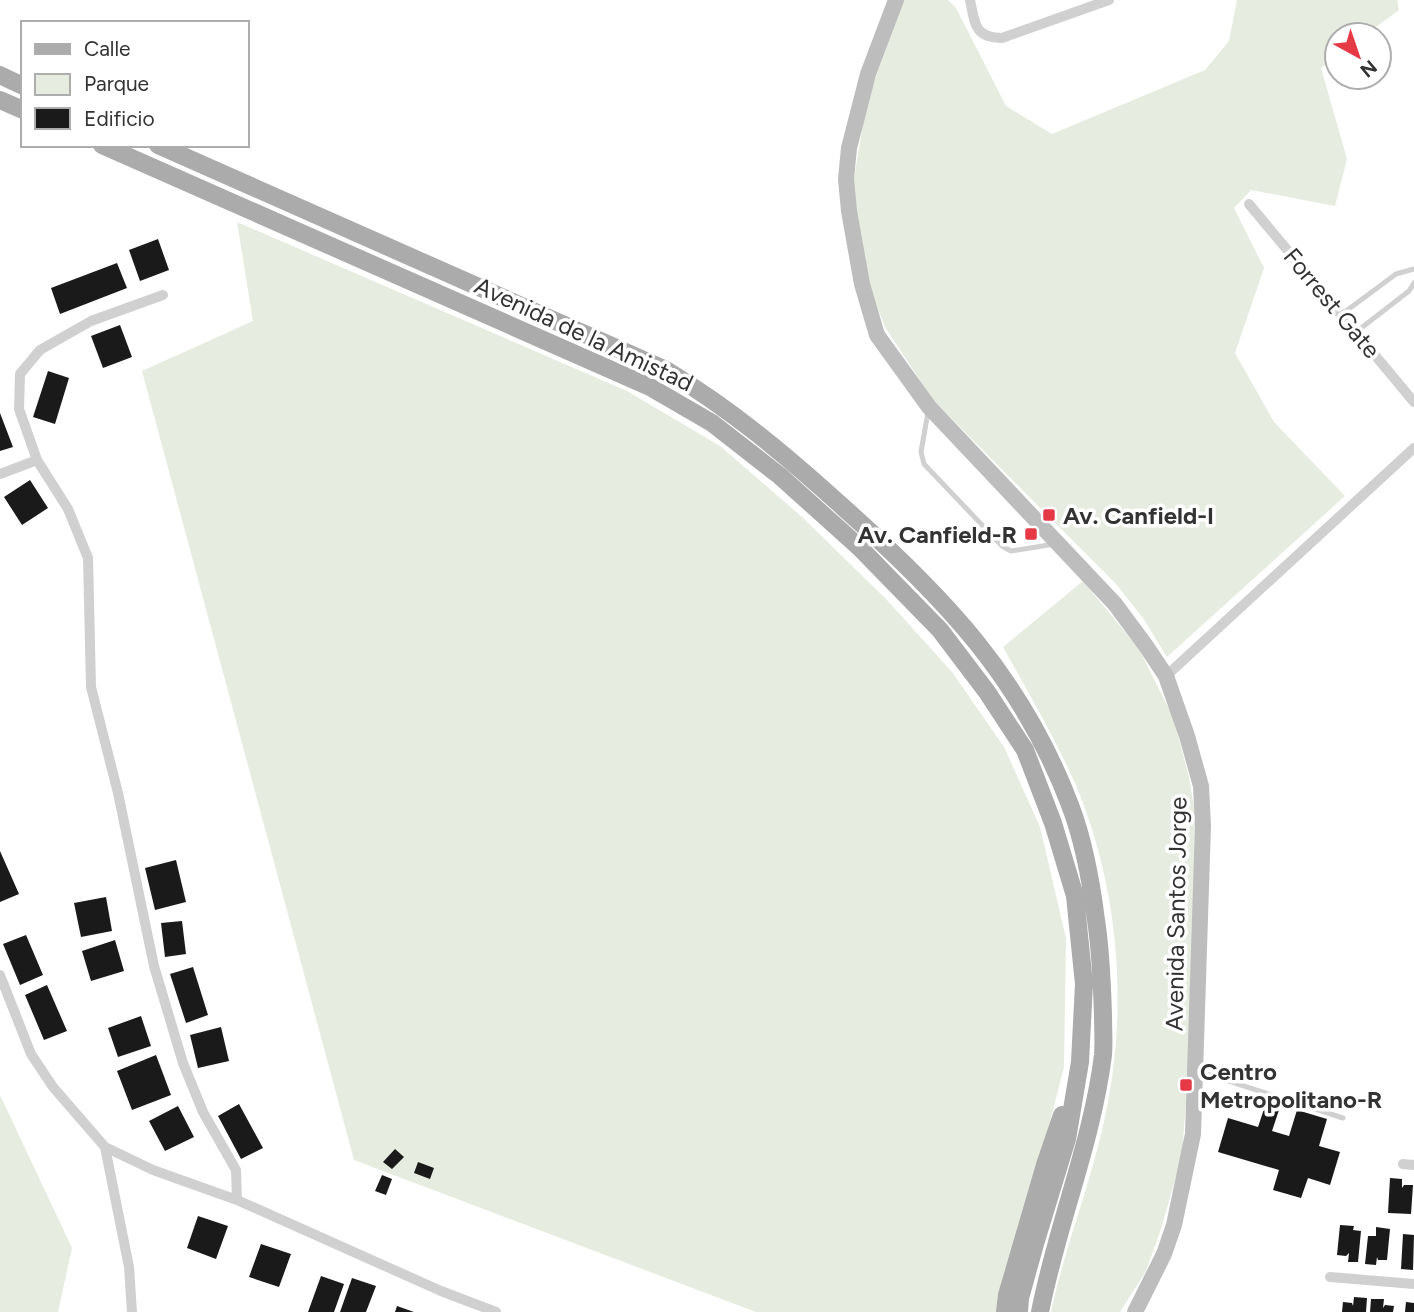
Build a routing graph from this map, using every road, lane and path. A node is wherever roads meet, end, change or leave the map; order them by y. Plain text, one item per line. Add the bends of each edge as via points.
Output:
1 (896, 0) edge
2 (970, 0) edge
3 (1109, 0) edge
4 (0, 75) edge
5 (21, 85) edge
6 (0, 100) edge
7 (21, 109) edge
8 (107, 147) edge
9 (163, 147) edge
10 (1249, 204) dead end
11 (1414, 268) edge
12 (1414, 283) edge
13 (163, 295) dead end
14 (1342, 314) junction
15 (1356, 332) junction
16 (1414, 402) edge
17 (929, 407) junction
18 (1414, 448) edge
19 (37, 460) junction
20 (0, 474) edge
21 (1058, 543) junction
22 (1166, 676) junction
23 (0, 975) edge
24 (1080, 1062) junction
25 (1196, 1073) junction
26 (1343, 1118) dead end
27 (105, 1147) junction
28 (237, 1200) junction
29 (1329, 1277) dead end
30 (1414, 1284) edge
31 (132, 1312) edge
32 (496, 1312) edge
33 (1005, 1312) edge
34 (1019, 1312) edge
35 (1041, 1312) edge
36 (1136, 1312) edge

1 - 17 main road, Avenida Santos Jorge via 868,74 846,179 862,284 877,335
2 - 3 street via 977,30 988,38 1002,38
4 - 5 main road
6 - 7 main road
8 - 24 main road, Avenida de la Amistad via 650,387 712,423 859,547 940,630 1025,750 1054,823 1075,896 1084,984
9 - 35 main road, Avenida de la Amistad via 666,370 774,444 902,559 966,627 1040,736 1071,806 1089,873 1102,956 1103,1052 1088,1135
10 - 14 street, Forrest Gate
11 - 14 lane via 1396,274
12 - 15 lane
13 - 19 street via 91,321 40,350 20,374 19,409
14 - 15 street, Forrest Gate
15 - 16 street, Forrest Gate
17 - 21 main road, Avenida Santos Jorge
17 - 21 lane via 920,452 924,464 1002,546 1011,551
18 - 22 street
19 - 20 street
19 - 28 street via 68,509 88,558 91,687 154,966 183,1063 236,1170
21 - 22 main road, Avenida Santos Jorge via 1115,604
22 - 25 main road, Avenida Santos Jorge via 1201,786
23 - 27 street via 31,1054
24 - 33 main road via 1045,1164
24 - 34 main road, Avenida de la Amistad via 1067,1139
25 - 26 lane
25 - 36 main road, Avenida Santos Jorge via 1193,1134 1179,1208 1164,1254
27 - 28 street
27 - 31 street via 129,1267
28 - 32 street
29 - 30 street

